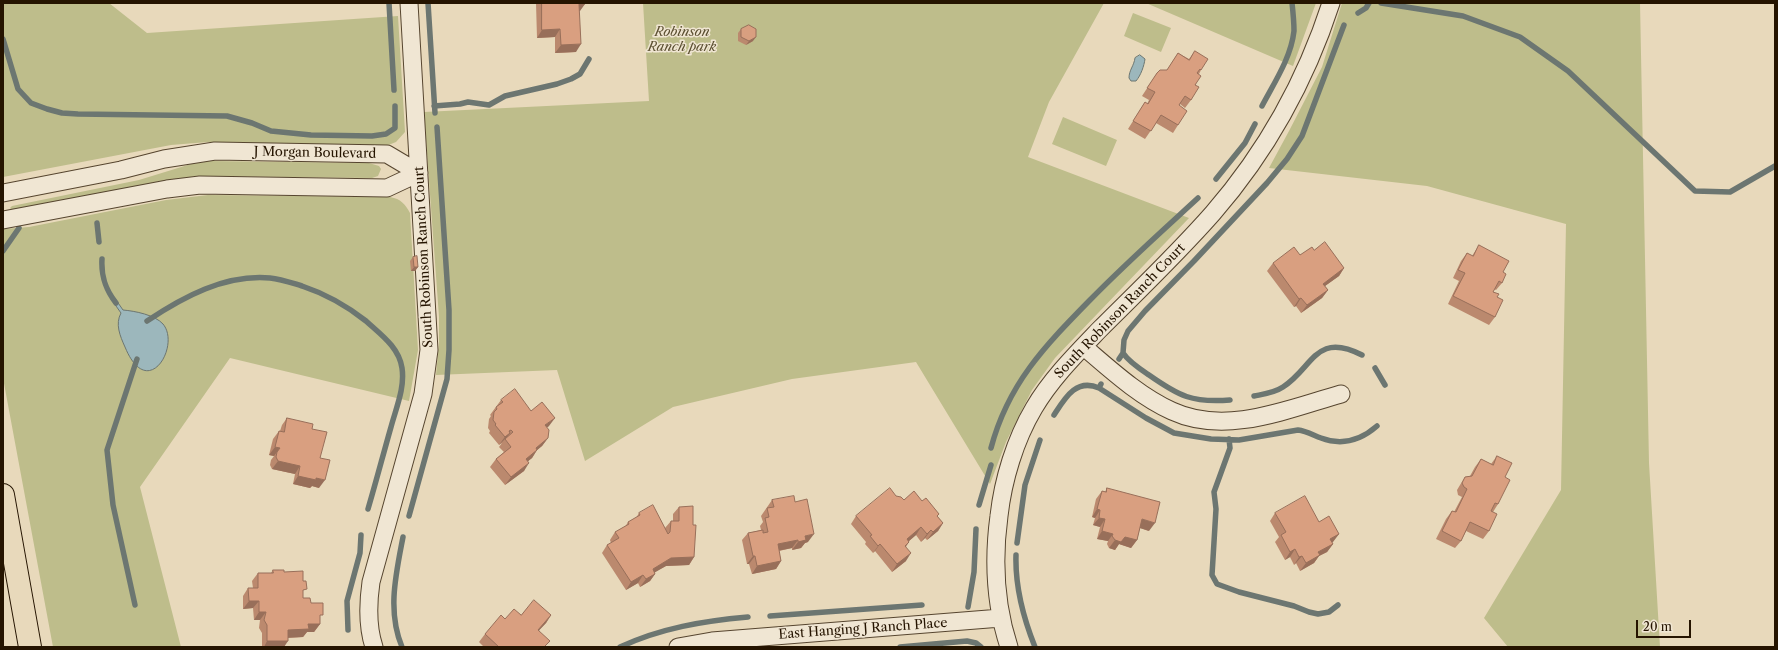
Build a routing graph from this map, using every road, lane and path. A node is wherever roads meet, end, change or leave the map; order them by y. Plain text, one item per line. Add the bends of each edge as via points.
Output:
1 (409, 3) edge
2 (1331, 3) edge
3 (419, 173) junction
4 (3, 193) edge
5 (3, 220) edge
6 (1084, 346) junction
7 (1341, 394) dead end
8 (3, 495) edge
9 (1001, 618) junction
10 (30, 647) edge
11 (374, 647) edge
12 (678, 647) edge
13 (1009, 647) edge

1 - 3 street, South Robinson Ranch Court
2 - 6 street, South Robinson Ranch Court via 1320,37 1295,91 1260,152 1199,228
3 - 4 street, J Morgan Boulevard via 387,154 215,151 164,159
3 - 5 street via 387,188 200,185
3 - 11 street, South Robinson Ranch Court via 429,350 423,394 370,582 368,612
6 - 7 street via 1118,376 1156,403 1186,416 1210,422 1242,420
6 - 9 street, South Robinson Ranch Court via 1053,381 1033,410 1004,483 995,559
8 - 10 highway
9 - 12 street, East Hanging J Ranch Place via 728,639
9 - 13 street, South Robinson Ranch Court

